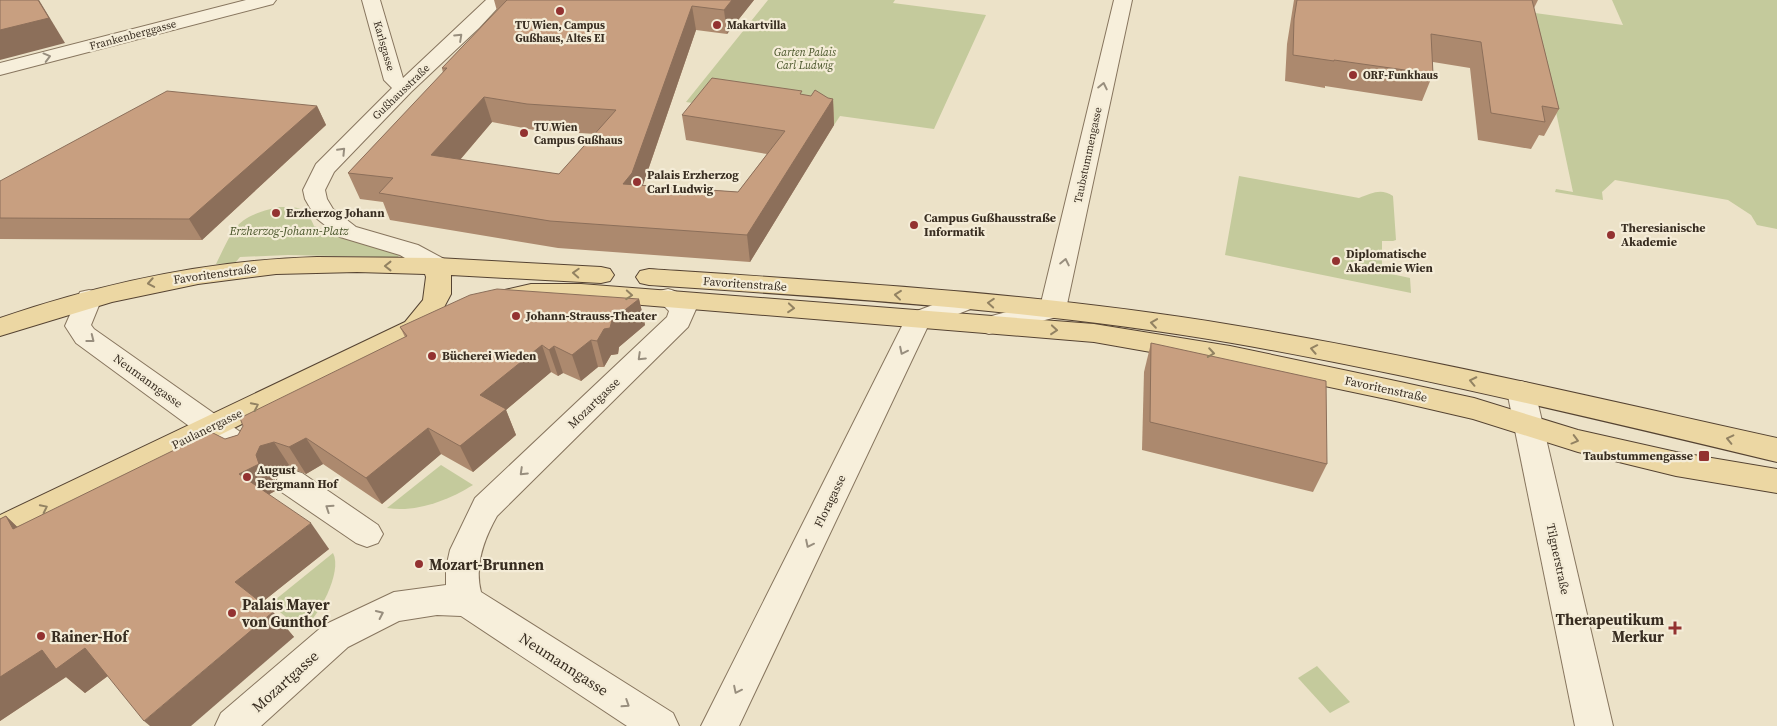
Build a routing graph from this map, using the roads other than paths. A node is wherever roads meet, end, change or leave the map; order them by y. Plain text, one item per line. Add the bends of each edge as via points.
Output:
1 (267, 0) edge
2 (371, 0) edge
3 (496, 0) edge
4 (1123, 0) edge
5 (217, 6) edge
6 (0, 69) edge
7 (404, 88) junction
8 (314, 190) joint
9 (437, 266) junction
10 (668, 297) junction
11 (89, 298) junction
12 (964, 302) junction
13 (1053, 309) junction
14 (918, 320) junction
15 (990, 325) junction
16 (0, 327) edge
17 (414, 328) junction
18 (1521, 391) junction
19 (211, 427) junction
20 (1529, 427) junction
21 (1777, 450) edge
22 (245, 451) edge
23 (1777, 481) edge
24 (291, 482) dead end
25 (0, 530) edge
26 (367, 534) dead end
27 (467, 601) junction
28 (234, 726) edge
29 (660, 726) edge
30 (720, 726) edge
31 (1594, 726) edge

1 - 5 street, Frankenberggasse
2 - 7 street, Karlsgasse via 394,80
7 -> 3 street, Gußhausstraße
13 -> 4 street, Taubstummengasse
6 -> 5 street, Frankenberggasse
8 -> 7 street, Gußhausstraße via 324,169
8 - 9 street, Favoritenstraße via 324,214 348,232 409,250
9 -> 11 main road, Favoritenstraße via 275,266 199,275
12 -> 9 main road, Favoritenstraße via 859,290
9 - 17 main road via 440,288 432,308
10 -> 14 main road, Favoritenstraße
17 -> 10 main road, Favoritenstraße via 470,307 530,292
10 -> 27 street, Mozartgasse via 683,309 679,321 486,507 465,555 462,578
11 - 16 main road, Favoritenstraße
11 -> 19 street, Neumanngasse via 78,326 85,336
13 -> 12 main road, Favoritenstraße
12 - 14 street
13 - 15 street, Favoritenstraße
18 -> 13 main road, Favoritenstraße via 1232,334
14 - 15 main road, Favoritenstraße
14 -> 30 street, Floragasse
15 -> 20 main road, Favoritenstraße via 1094,333 1230,356 1455,405
19 -> 17 main road, Paulanergasse
18 - 20 street, Tilgnerstraße
21 -> 18 main road, Favoritenstraße
19 - 22 street, Neumanngasse
25 -> 19 main road, Paulanergasse
20 -> 23 main road, Favoritenstraße via 1676,464
20 - 31 street, Tilgnerstraße
26 -> 24 street
28 -> 27 street, Mozartgasse via 336,636 394,607 437,600
27 -> 29 street, Neumanngasse

